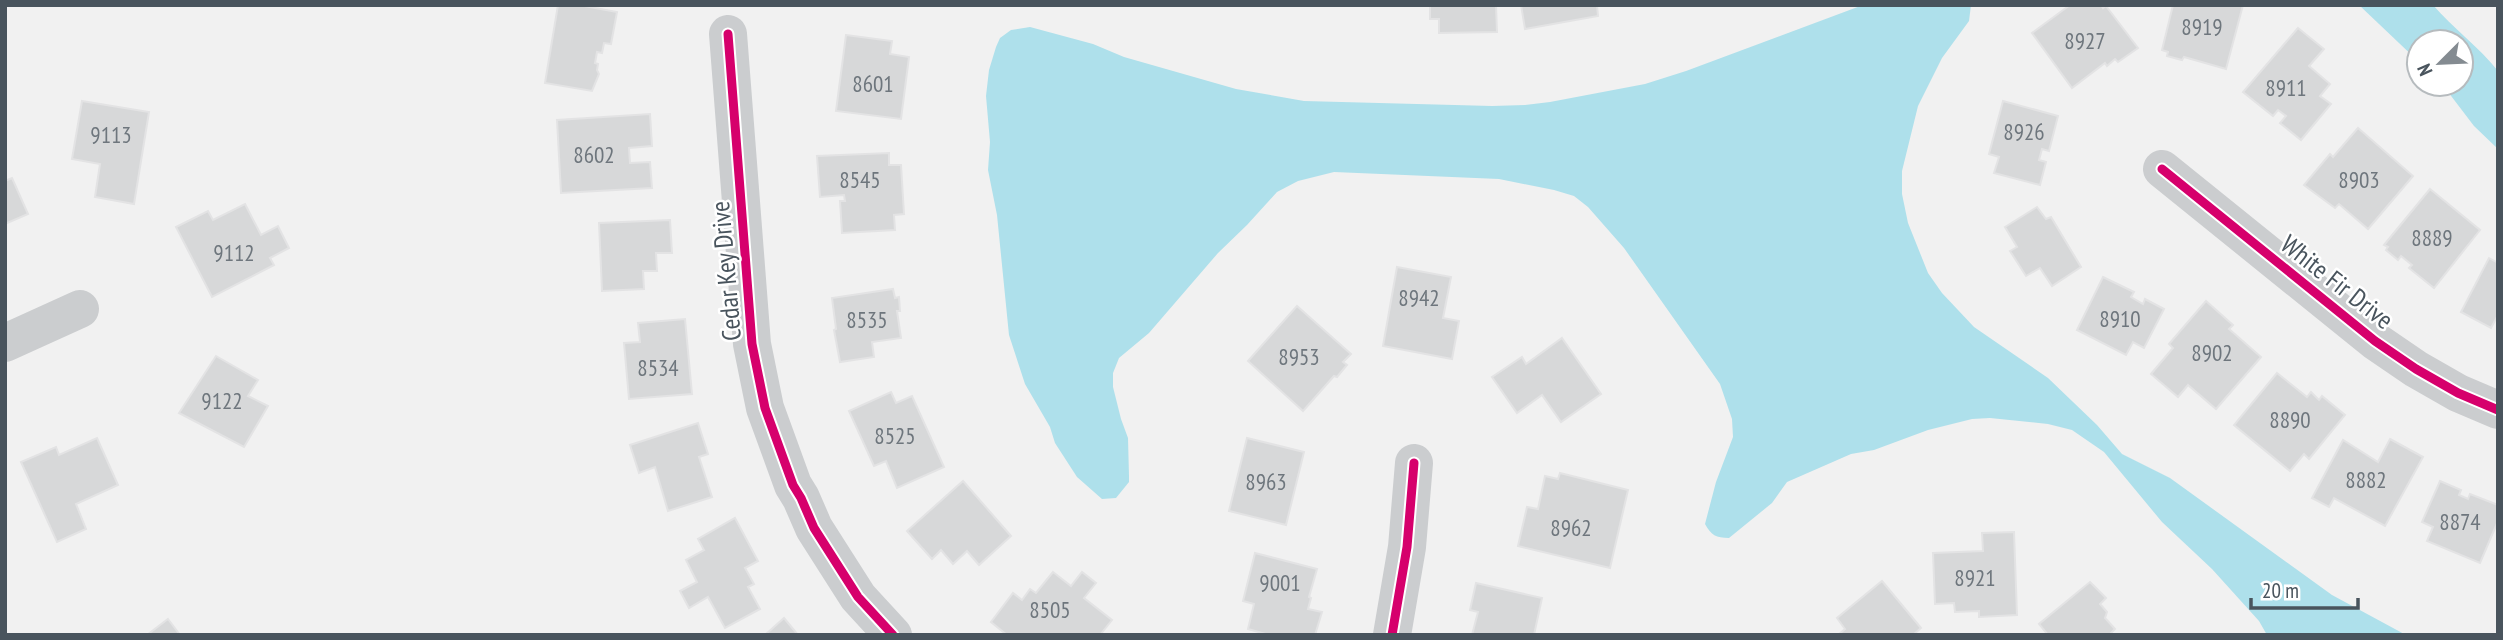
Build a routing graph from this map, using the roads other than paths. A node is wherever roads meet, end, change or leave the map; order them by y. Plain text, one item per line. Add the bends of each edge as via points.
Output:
1 (729, 34) dead end
2 (2162, 169) dead end
3 (80, 309) dead end
4 (5, 343) edge
5 (2498, 410) edge
6 (1414, 463) dead end
7 (893, 635) edge
8 (1392, 635) edge

1 - 7 street, Cedar Key Drive via 752,344 765,408 814,528 858,597
2 - 5 street, White Fir Drive via 2375,341 2416,369
3 - 4 street
6 - 8 street via 1408,547

